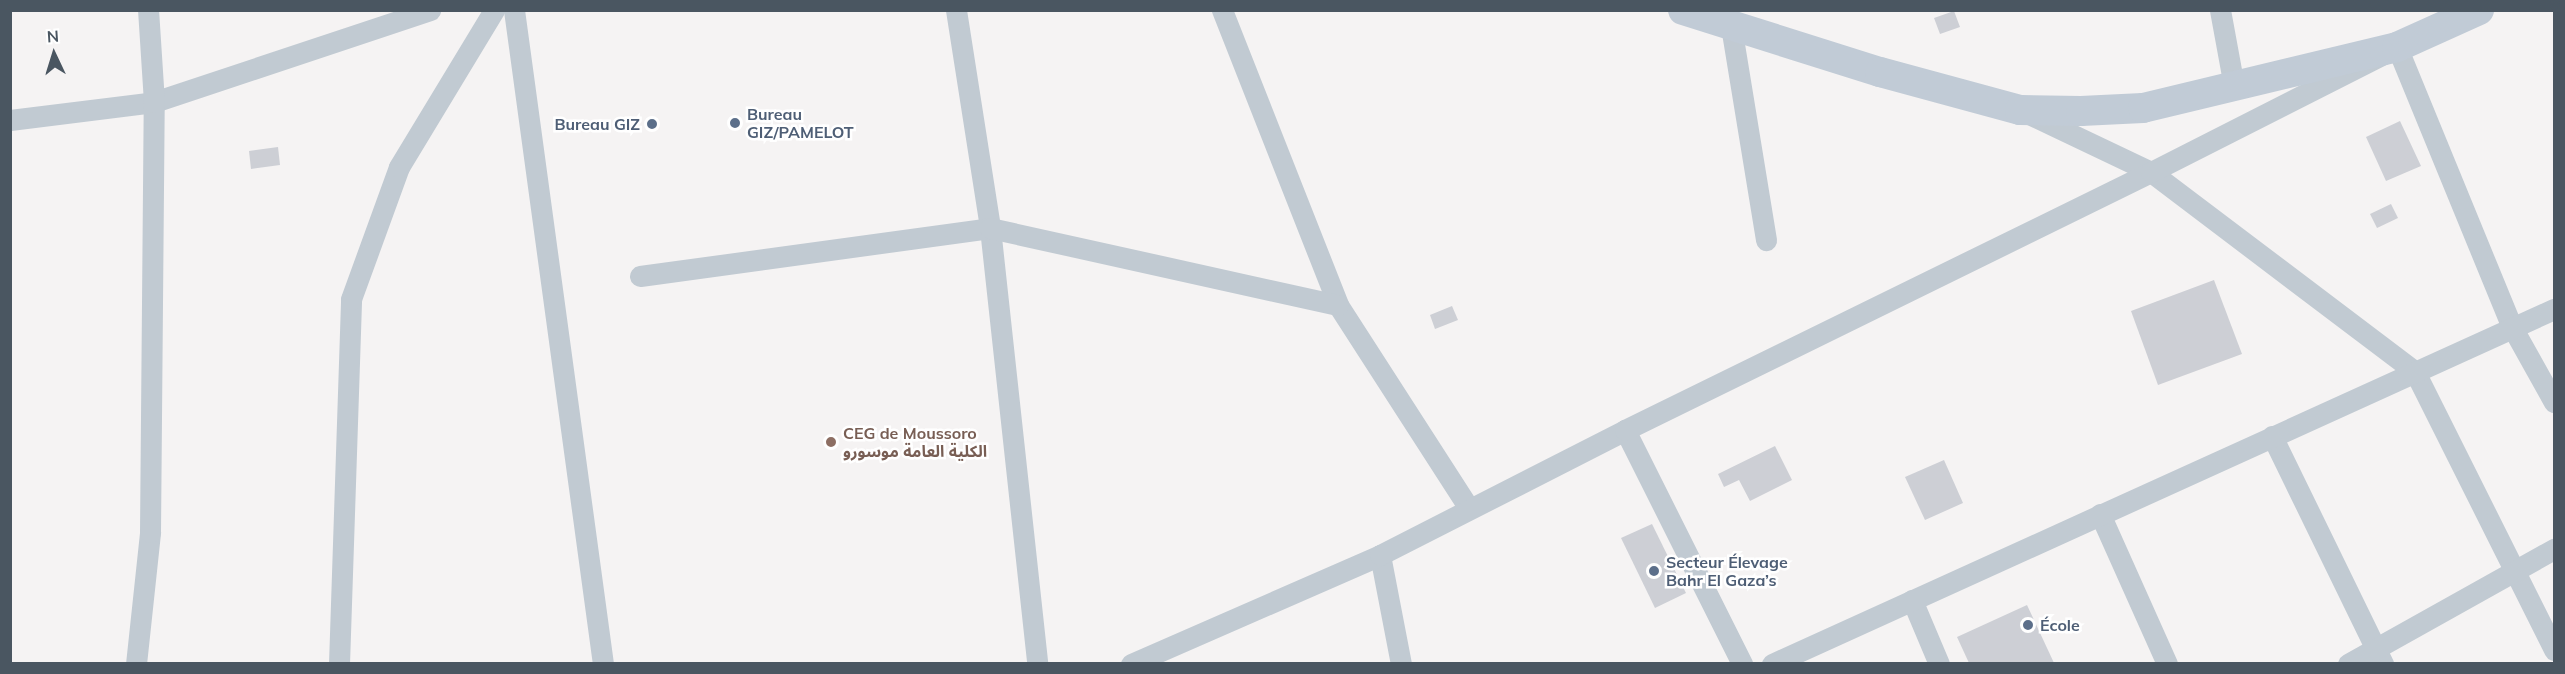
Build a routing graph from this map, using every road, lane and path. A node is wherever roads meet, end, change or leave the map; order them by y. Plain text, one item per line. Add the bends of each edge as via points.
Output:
1 (148, 10) edge
2 (430, 10) edge
3 (494, 10) edge
4 (514, 10) edge
5 (956, 10) edge
6 (1222, 10) edge
7 (1683, 10) edge
8 (2220, 10) edge
9 (2479, 10) edge
10 (1731, 26) junction
11 (2397, 47) junction
12 (2234, 86) junction
13 (154, 102) junction
14 (2020, 110) junction
15 (10, 120) edge
16 (2151, 172) junction
17 (990, 228) junction
18 (1766, 240) dead end
19 (640, 276) dead end
20 (1338, 305) junction
21 (2554, 309) edge
22 (2512, 327) junction
23 (2415, 372) junction
24 (2554, 402) edge
25 (1625, 430) junction
26 (2272, 436) junction
27 (1469, 508) junction
28 (2100, 514) junction
29 (2554, 549) edge
30 (1380, 555) junction
31 (2514, 571) junction
32 (1912, 600) junction
33 (2554, 650) edge
34 (2379, 656) edge
35 (136, 663) edge
36 (339, 663) edge
37 (603, 663) edge
38 (1037, 663) edge
39 (1131, 663) edge
40 (1401, 663) edge
41 (1742, 663) edge
42 (1772, 663) edge
43 (1939, 663) edge
44 (2167, 663) edge
45 (2348, 663) edge

1 - 13 street
2 - 13 street
3 - 36 street via 399,167 351,299
4 - 37 street
5 - 17 street
6 - 20 street
7 - 10 main road
8 - 12 street
9 - 11 main road
10 - 14 main road
10 - 18 street
11 - 12 main road
11 - 16 street
11 - 22 street
12 - 14 main road via 2143,108
13 - 15 street
13 - 35 street via 150,532
14 - 16 street
16 - 23 street
16 - 25 street
17 - 19 street
17 - 20 street
17 - 38 street
20 - 27 street
21 - 22 street
22 - 23 street
22 - 24 street
23 - 26 street
23 - 31 street
25 - 27 street
25 - 41 street
26 - 28 street
26 - 34 street
27 - 30 street
28 - 32 street
28 - 44 street
29 - 31 street
30 - 39 street
30 - 40 street
31 - 33 street
31 - 34 street
32 - 42 street
32 - 43 street
34 - 45 street

